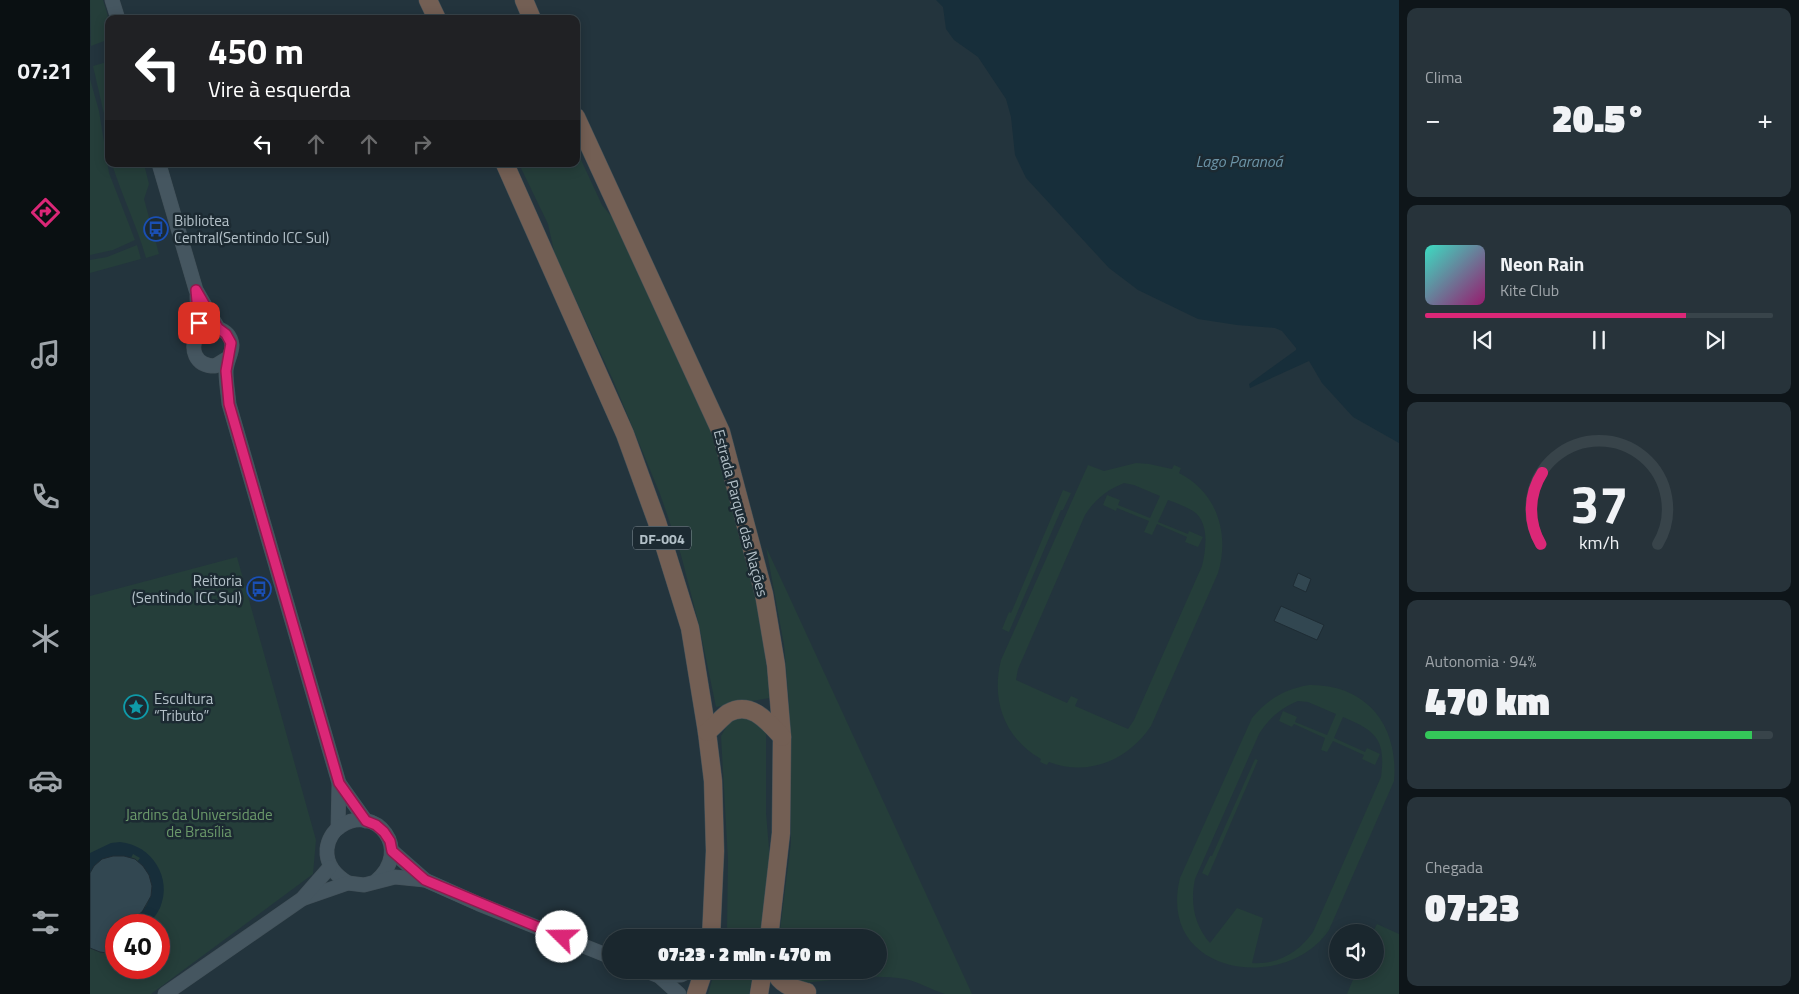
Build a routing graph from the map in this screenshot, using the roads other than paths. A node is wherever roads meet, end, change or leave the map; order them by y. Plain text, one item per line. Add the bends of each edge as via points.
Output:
1 (112, 0) edge
2 (428, 0) edge
3 (524, 0) edge
4 (117, 15) edge
5 (435, 15) edge
6 (530, 15) edge
7 (580, 126) edge
8 (160, 167) edge
9 (507, 167) edge
10 (196, 290) junction
11 (218, 328) junction
12 (198, 333) junction
13 (228, 358) junction
14 (209, 366) junction
15 (229, 404) junction
16 (707, 732) junction
17 (782, 737) junction
18 (339, 783) junction
19 (366, 821) junction
20 (338, 828) junction
21 (392, 851) junction
22 (330, 867) junction
23 (425, 880) junction
24 (376, 881) junction
25 (348, 883) junction
26 (302, 899) junction
27 (711, 929) edge
28 (770, 929) edge
29 (602, 953) edge
30 (662, 979) edge
31 (701, 979) edge
32 (762, 979) edge
33 (779, 979) edge
34 (165, 994) edge
35 (680, 994) edge
36 (696, 994) edge
37 (759, 994) edge
38 (802, 994) edge

1 - 4 street
2 - 5 highway
3 - 6 highway
7 - 17 highway, Estrada Parque das Nações via 722,432 764,594 776,665
8 - 10 street
9 - 16 highway, DF-004 via 625,434 658,522 690,628
10 - 11 street
10 - 12 street
11 - 12 street
11 - 13 street via 231,343
12 - 14 street via 193,343 194,353 200,362
13 - 14 street via 220,365
13 - 15 street
14 - 15 street
15 - 18 street
16 - 17 highway via 728,713 742,709 766,719
16 - 27 highway, DF-004 via 713,781 715,851
17 - 28 highway, Estrada Parque das Nações via 781,833
18 - 19 street
18 - 20 street
19 - 20 street via 346,823
19 - 21 street via 384,832
20 - 22 street via 327,846
21 - 23 street
21 - 24 street via 391,863
22 - 25 street via 337,877
22 - 26 street
23 - 24 street via 395,877
23 - 29 street
24 - 25 street via 364,885
25 - 26 street
26 - 34 street
30 - 35 street
31 - 36 highway
32 - 37 highway
33 - 38 highway via 790,987 807,992

